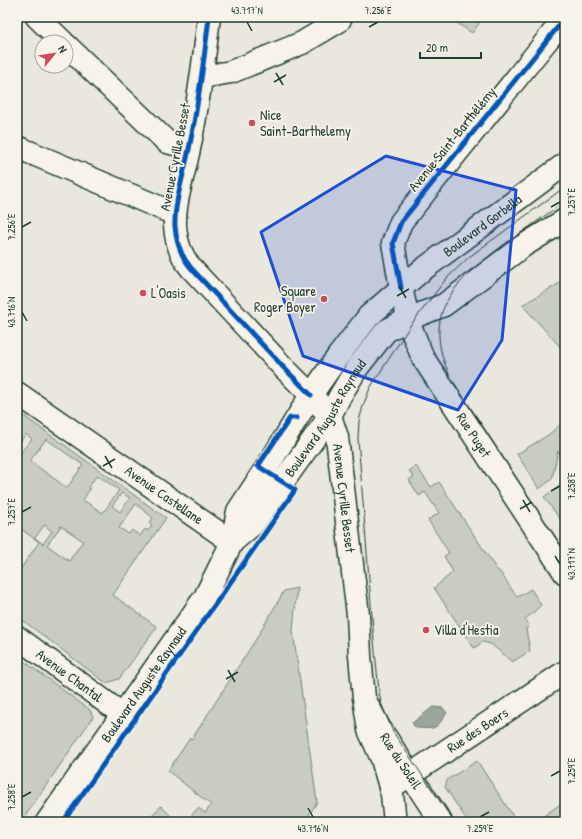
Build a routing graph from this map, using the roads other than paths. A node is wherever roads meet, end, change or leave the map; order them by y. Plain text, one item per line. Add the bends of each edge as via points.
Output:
1 (38, 17) edge
2 (209, 17) edge
3 (341, 17) edge
4 (565, 18) edge
5 (55, 34) edge
6 (74, 53) edge
7 (202, 77) junction
8 (17, 147) edge
9 (189, 148) junction
10 (565, 164) edge
11 (175, 214) junction
12 (565, 221) edge
13 (401, 288) junction
14 (408, 319) junction
15 (17, 393) edge
16 (311, 395) junction
17 (330, 416) junction
18 (232, 542) junction
19 (565, 573) edge
20 (17, 638) edge
21 (565, 672) edge
22 (364, 698) junction
23 (122, 714) junction
24 (410, 776) junction
25 (390, 788) junction
26 (47, 822) edge
27 (395, 822) edge
28 (440, 822) edge

1 - 5 main road
2 - 7 main road, Avenue Cyrille Besset
3 - 7 main road via 339,21 302,43 231,72
4 - 13 main road, Avenue Saint-Barthélémy via 401,222 393,243
6 - 9 main road via 167,142
7 - 9 main road, Avenue Cyrille Besset
8 - 11 main road
9 - 11 main road, Avenue Cyrille Besset
10 - 13 main road, Boulevard Gorbella
11 - 16 main road, Avenue Cyrille Besset via 177,240 184,260
12 - 14 main road via 522,246 444,305
13 - 14 main road, Rue Puget
13 - 16 main road, Boulevard Auguste Raynaud via 368,316
14 - 17 main road, Boulevard Auguste Raynaud via 386,331 379,338 357,368
14 - 19 main road, Rue Puget via 423,358
15 - 18 main road, Avenue Castellane
16 - 17 main road, Avenue Cyrille Besset
16 - 18 main road, Boulevard Auguste Raynaud via 238,511
17 - 18 main road, Boulevard Auguste Raynaud via 252,525
17 - 22 main road, Avenue Cyrille Besset via 340,457 358,615
18 - 23 main road, Boulevard Auguste Raynaud via 205,597
20 - 23 main road, Avenue Chantal
21 - 24 main road, Rue des Boers
22 - 24 main road, Rue du Soleil
22 - 25 main road, Avenue Cyrille Besset via 368,730 382,759
23 - 26 main road, Boulevard Auguste Raynaud
24 - 25 main road, Rue des Boers
24 - 28 main road, Rue du Soleil
25 - 27 main road, Avenue Cyrille Besset

